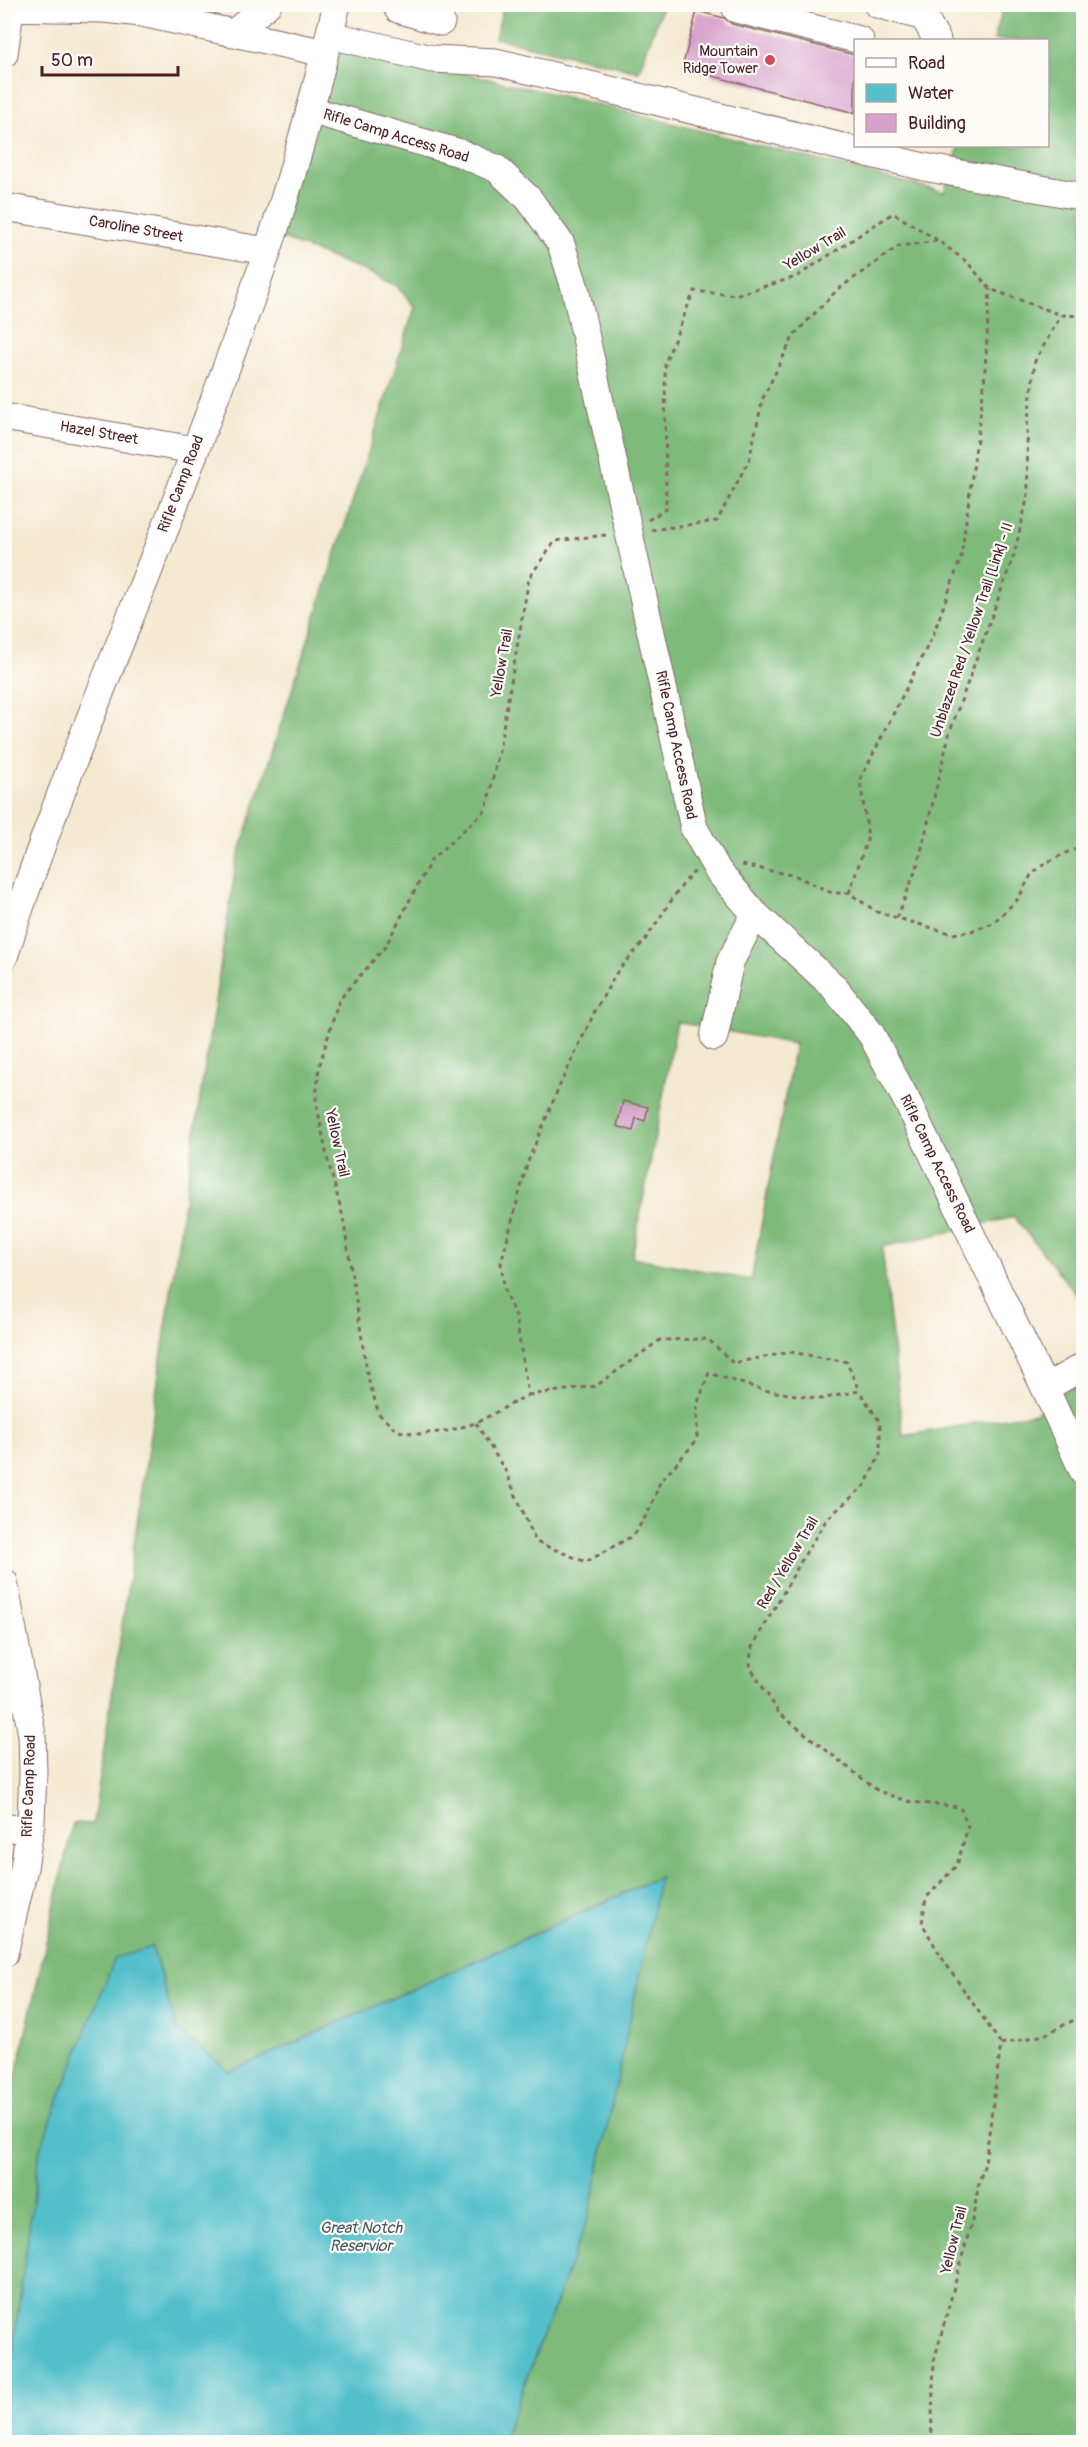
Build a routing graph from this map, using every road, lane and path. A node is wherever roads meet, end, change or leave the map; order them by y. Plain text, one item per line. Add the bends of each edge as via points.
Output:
1 (268, 4) edge
2 (396, 4) edge
3 (737, 4) edge
4 (877, 4) edge
5 (337, 5) edge
6 (9, 6) edge
7 (203, 16) edge
8 (441, 22) dead end
9 (233, 34) junction
10 (856, 39) edge
11 (937, 39) edge
12 (327, 44) junction
13 (4, 54) edge
14 (310, 110) junction
15 (854, 140) edge
16 (887, 147) edge
17 (928, 156) edge
18 (1083, 197) edge
19 (4, 207) edge
20 (939, 241) junction
21 (267, 251) junction
22 (990, 289) junction
23 (1061, 315) junction
24 (1083, 316) edge
25 (4, 417) edge
26 (194, 450) junction
27 (629, 533) junction
28 (849, 893) dead end
29 (755, 914) junction
30 (897, 918) dead end
31 (4, 957) edge
32 (714, 1037) dead end
33 (1083, 1366) edge
34 (1046, 1388) junction
35 (859, 1391) junction
36 (528, 1395) dead end
37 (1083, 1473) edge
38 (4, 1582) edge
39 (17, 1829) edge
40 (4, 1954) edge
41 (1083, 2015) edge
42 (1001, 2044) junction
43 (931, 2442) edge

1 - 9 street
2 - 8 street via 398,9
3 - 10 street via 736,9
4 - 11 street via 924,17
5 - 12 street, Rifle Camp Road
6 - 7 street
6 - 13 street
7 - 9 street
9 - 12 street
12 - 14 street, Rifle Camp Road
12 - 15 street via 432,59 496,62
14 - 21 street, Rifle Camp Road
14 - 27 street, Rifle Camp Access Road via 460,153 496,169 529,199 561,244 576,288
16 - 17 street
17 - 18 street
19 - 21 street, Caroline Street
20 - 22 path, Yellow Trail via 968,263
20 - 27 path via 899,246 837,290 794,335 763,398 749,460 717,521
20 - 27 path, Yellow Trail via 893,213 796,278 735,295 694,291 665,363 666,509
21 - 26 street, Rifle Camp Road
22 - 23 path, Yellow Trail
22 - 28 path via 984,386 961,558 933,635 860,780 868,837
23 - 24 path, Yellow Trail
23 - 30 path, Unblazed Red / Yellow Trail [Link] - II via 1035,361 1027,428 1028,495 1014,555 950,731 918,864
25 - 26 street, Hazel Street
26 - 31 street, Rifle Camp Road via 74,756
27 - 29 street, Rifle Camp Access Road via 694,828 718,872
27 - 35 path, Yellow Trail via 555,541 529,578 486,810 431,860 385,947 339,1000 319,1067 316,1101 343,1217 368,1378 379,1414 397,1431 419,1434 476,1423 506,1472 536,1542 586,1562 634,1535 660,1482 697,1440 697,1405 709,1372 763,1390 821,1399
29 - 32 street via 730,962
29 - 34 street, Rifle Camp Access Road via 833,986 871,1034
33 - 34 street
34 - 37 street, Rifle Camp Access Road
35 - 36 path via 847,1362 790,1352 734,1363 708,1339 660,1340 596,1386
35 - 42 path, Red / Yellow Trail via 880,1422 880,1455 865,1485 827,1519 807,1551 752,1650 750,1667 779,1713 878,1791 911,1802 960,1807 968,1827 957,1865 926,1898 922,1923
38 - 39 street, Rifle Camp Road via 32,1735
39 - 40 street, Rifle Camp Road via 24,1868
41 - 42 path via 1044,2036
42 - 43 path, Yellow Trail via 974,2217 934,2361

